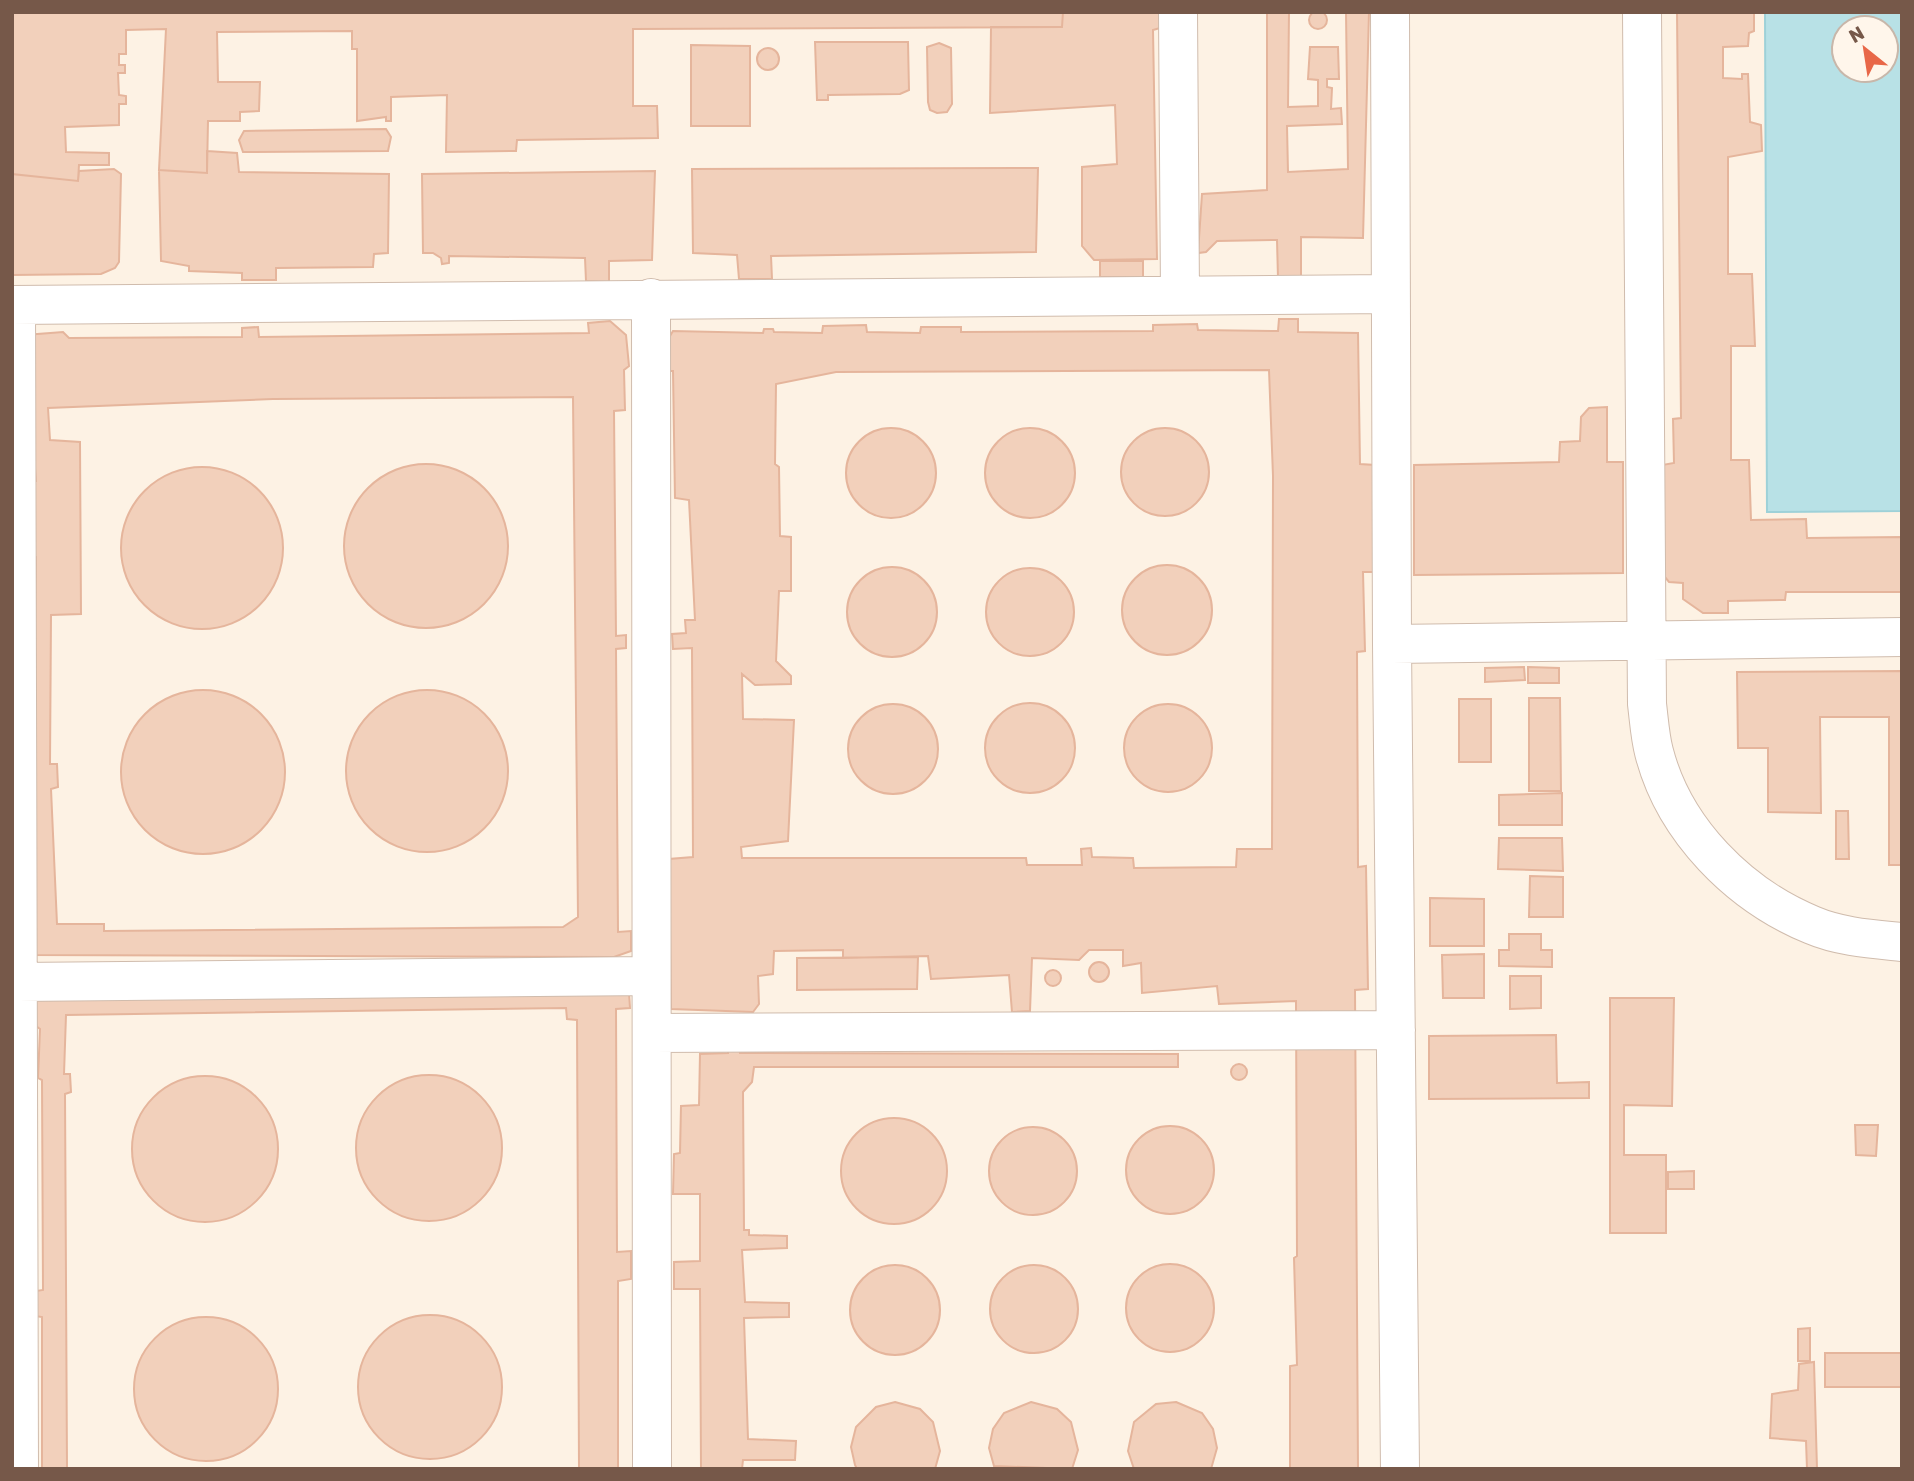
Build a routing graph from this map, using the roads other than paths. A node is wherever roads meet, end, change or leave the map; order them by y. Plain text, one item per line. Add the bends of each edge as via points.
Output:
1 (1178, 12) edge
2 (1390, 12) edge
3 (1642, 12) edge
4 (1390, 293) junction
5 (1180, 295) junction
6 (651, 298) junction
7 (14, 305) edge
8 (1902, 637) edge
9 (1647, 640) junction
10 (1392, 644) junction
11 (1902, 942) edge
12 (651, 976) junction
13 (18, 982) junction
14 (1396, 1030) junction
15 (652, 1033) junction
16 (19, 1469) edge
17 (652, 1469) edge
18 (1401, 1469) edge

1 - 5 lane
2 - 4 lane
3 - 9 lane
4 - 5 lane
4 - 10 lane
5 - 6 lane
6 - 7 lane
6 - 12 lane
7 - 13 lane
8 - 9 lane
9 - 10 lane
9 - 11 lane via 1647,704 1654,752 1672,799 1723,868 1766,901 1813,926 1858,938
10 - 14 lane
12 - 13 lane
12 - 15 lane
13 - 16 lane
14 - 15 lane
14 - 18 lane
15 - 17 lane

